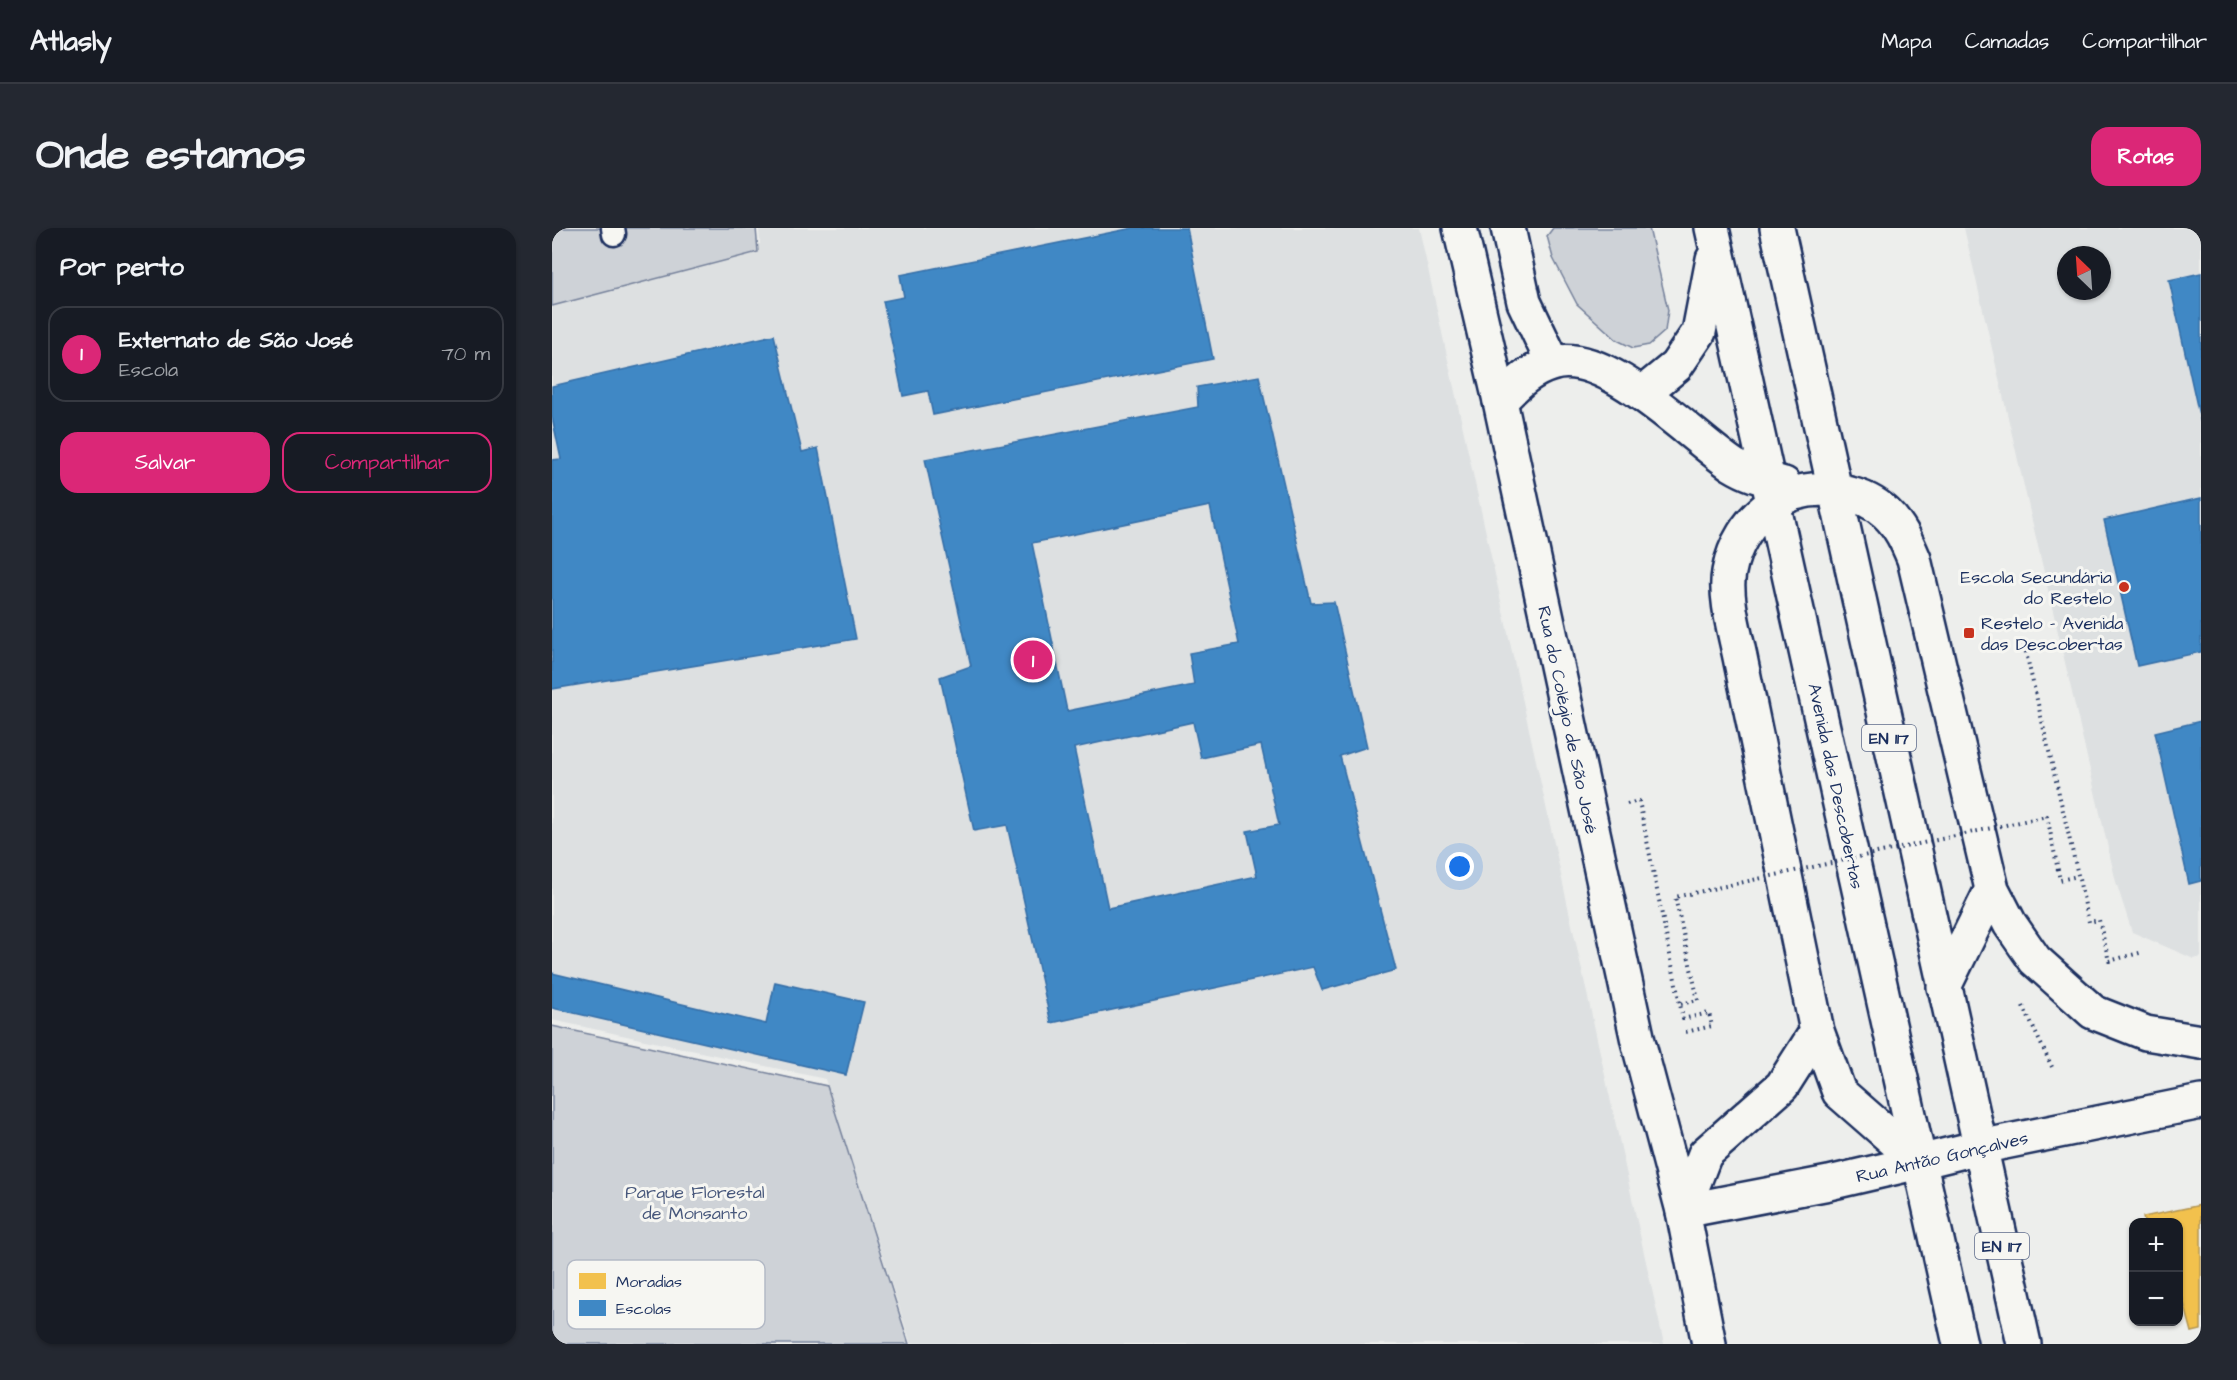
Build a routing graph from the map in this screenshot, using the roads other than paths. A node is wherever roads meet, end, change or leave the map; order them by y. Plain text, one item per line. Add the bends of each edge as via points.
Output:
1 (1460, 228) edge
2 (1508, 228) edge
3 (1777, 228) edge
4 (1714, 237) edge
5 (1552, 363) junction
6 (1643, 393) junction
7 (1500, 401) junction
8 (1823, 489) junction
9 (1771, 491) junction
10 (1992, 889) junction
11 (1944, 987) junction
12 (1817, 1031) junction
13 (2201, 1042) edge
14 (2201, 1102) edge
15 (1980, 1148) junction
16 (1919, 1162) junction
17 (1683, 1211) junction
18 (1710, 1344) edge
19 (1960, 1344) edge
20 (2024, 1344) edge

1 - 7 main road, Rua do Colégio de São José
2 - 5 main road via 1524,302
3 - 8 main road, EN 117
4 - 6 main road via 1699,332 1676,366
4 - 9 main road, Avenida das Descobertas
5 - 6 main road via 1586,363
5 - 7 main road via 1522,378
6 - 9 main road
7 - 17 main road, Rua do Colégio de São José via 1638,1041
8 - 9 main road via 1791,494
8 - 10 main road via 1861,497 1885,512 1903,534 1914,559
8 - 11 main road, EN 117
9 - 12 main road via 1736,546 1728,574 1730,602
9 - 16 main road, Avenida das Descobertas
10 - 11 main road
10 - 13 main road via 2034,960 2093,1012 2146,1033
11 - 15 main road, EN 117
12 - 16 main road via 1839,1092
12 - 17 main road via 1782,1086 1705,1154
14 - 15 main road, Rua Antão Gonçalves
15 - 16 main road, Rua Antão Gonçalves
15 - 20 main road, EN 117
16 - 17 main road, Rua Antão Gonçalves
16 - 19 main road, Avenida das Descobertas
17 - 18 main road, Rua do Colégio de São José

